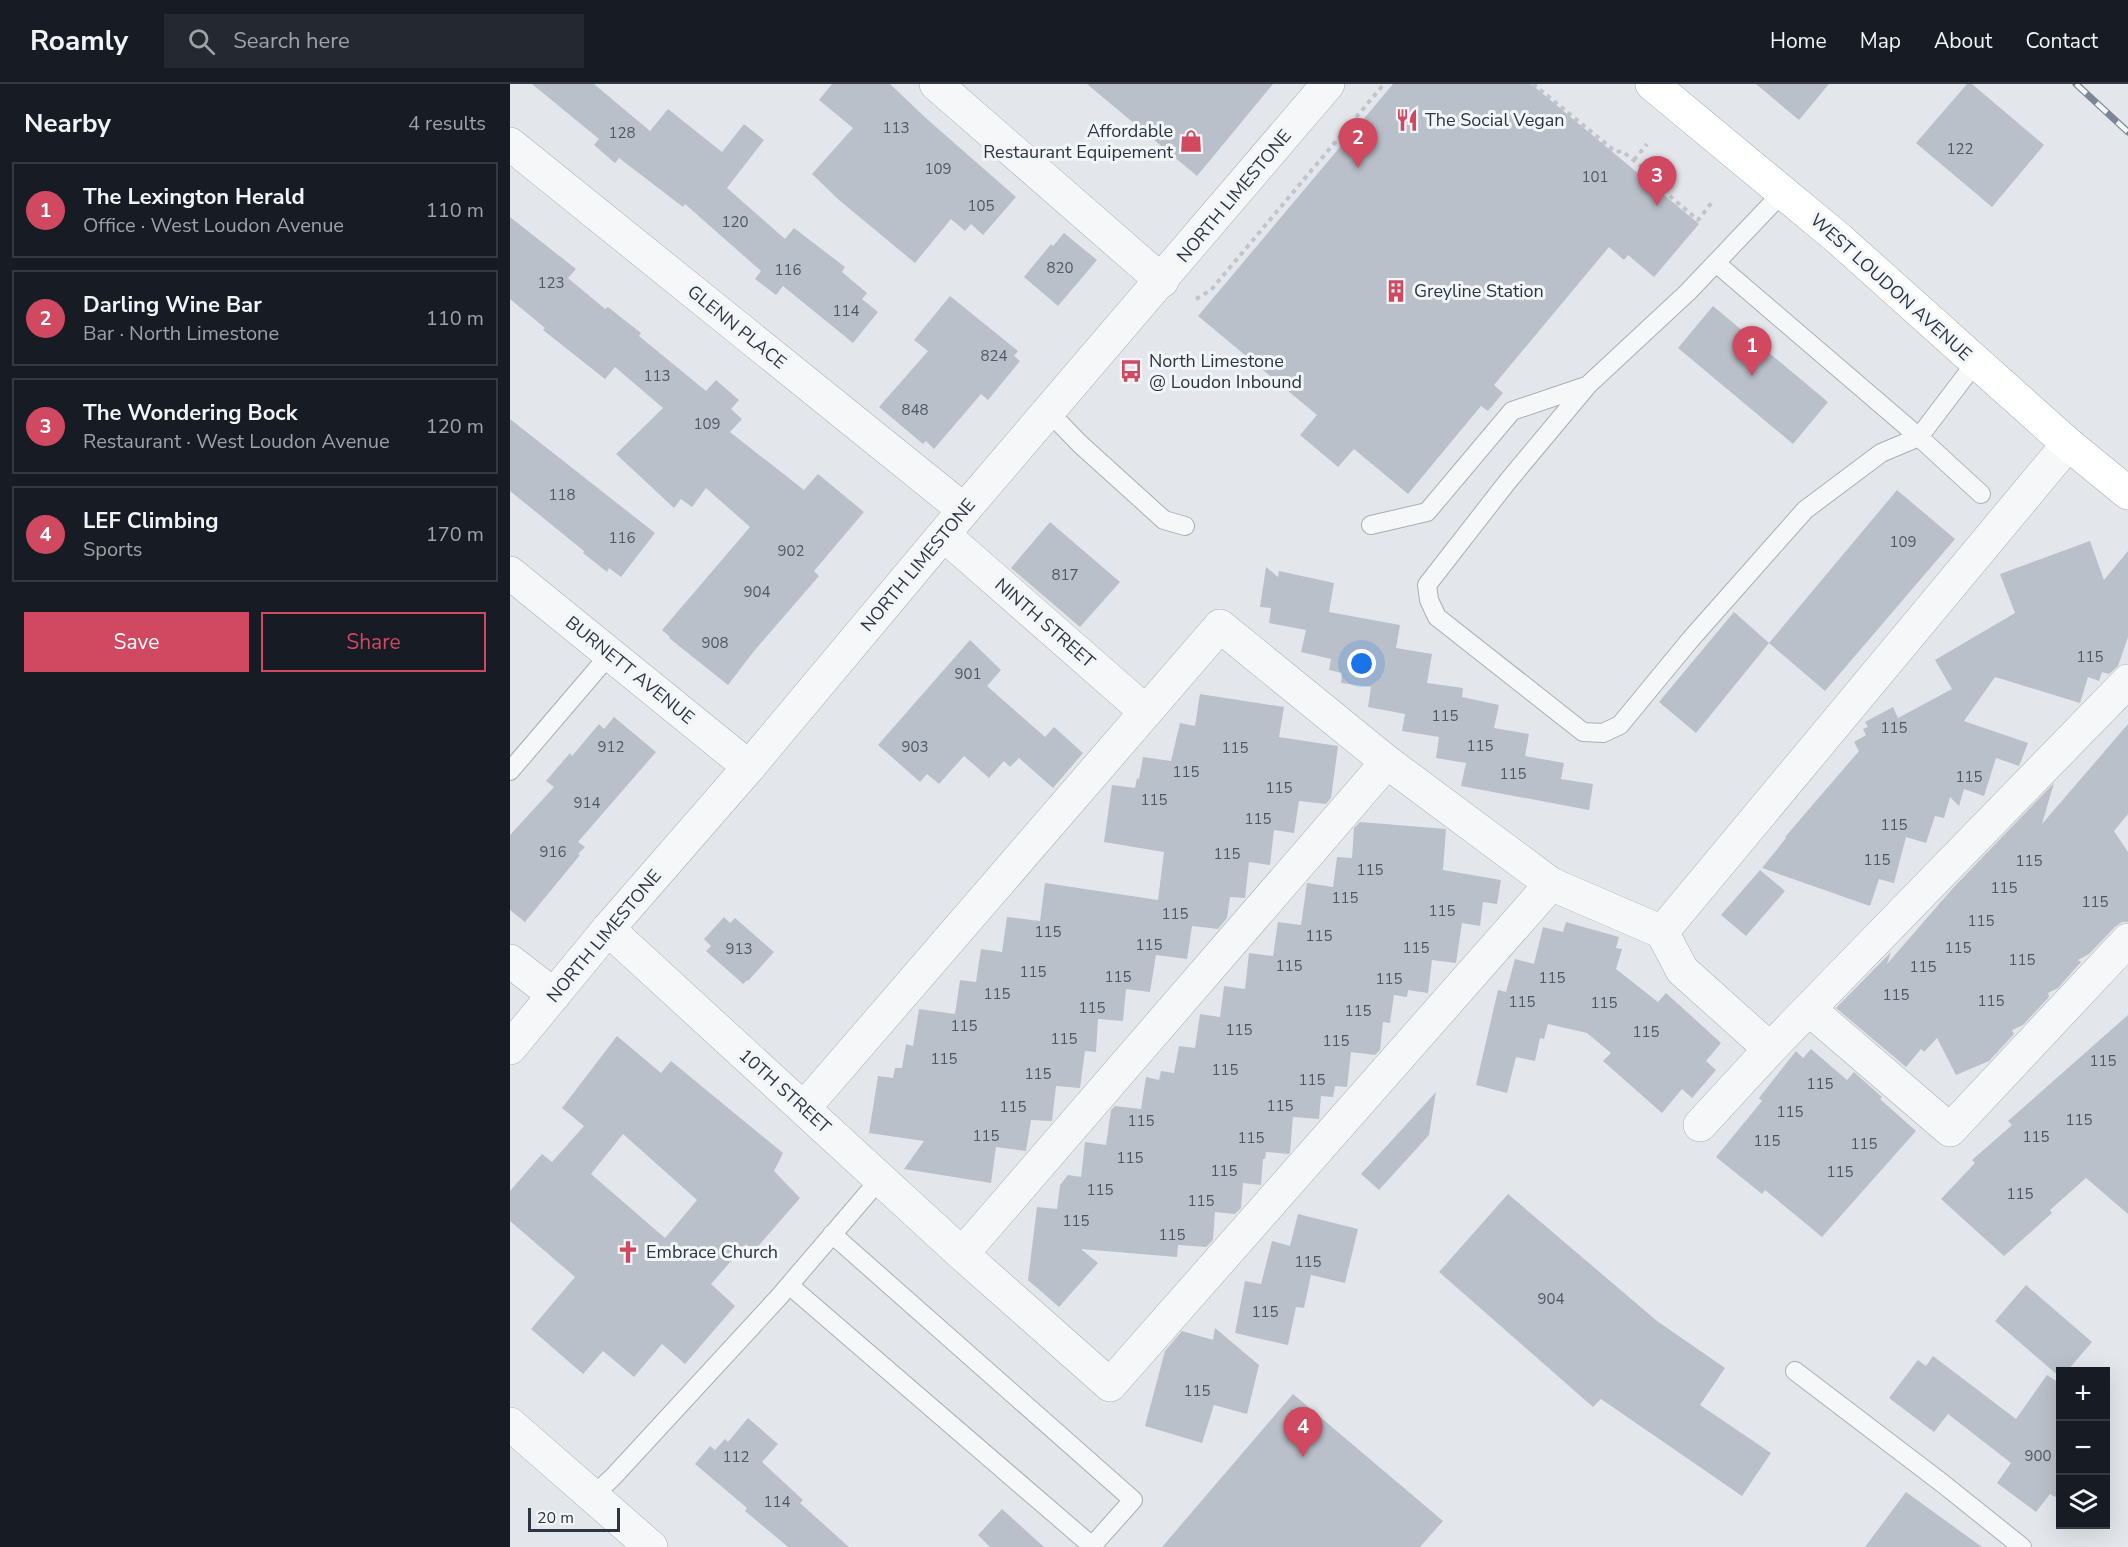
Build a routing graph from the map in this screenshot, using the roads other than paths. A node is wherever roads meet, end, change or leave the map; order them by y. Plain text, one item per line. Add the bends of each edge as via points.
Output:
1 (936, 84) edge
2 (1328, 84) edge
3 (1652, 84) edge
4 (510, 144) edge
5 (1783, 192) junction
6 (1716, 263) junction
7 (1162, 281) junction
8 (1976, 362) junction
9 (1588, 386) junction
10 (1049, 412) junction
11 (1919, 437) junction
12 (2068, 444) junction
13 (2128, 493) edge
14 (1981, 494) dead end
15 (954, 522) junction
16 (1371, 525) dead end
17 (1185, 526) dead end
18 (510, 573) edge
19 (610, 654) junction
20 (2128, 681) edge
21 (1145, 711) junction
22 (1387, 762) junction
23 (749, 767) junction
24 (510, 771) edge
25 (1551, 884) junction
26 (608, 929) junction
27 (1662, 932) junction
28 (2128, 940) edge
29 (510, 961) edge
30 (554, 995) junction
31 (1809, 1009) junction
32 (510, 1048) edge
33 (1770, 1049) junction
34 (804, 1108) junction
35 (1700, 1125) dead end
36 (880, 1179) junction
37 (832, 1234) junction
38 (962, 1254) junction
39 (789, 1285) junction
40 (1795, 1371) dead end
41 (510, 1424) edge
42 (603, 1486) junction
43 (651, 1547) edge
44 (2022, 1547) edge

1 - 7 street
2 - 7 street, NORTH LIMESTONE
3 - 5 main road, WEST LOUDON AVENUE
4 - 15 street, GLENN PLACE
5 - 6 lane
5 - 8 main road, WEST LOUDON AVENUE
6 - 9 lane
6 - 11 lane
7 - 10 street, NORTH LIMESTONE
8 - 11 lane
8 - 12 main road, WEST LOUDON AVENUE
9 - 11 lane via 1427,585 1437,617 1584,732 1604,733 1620,725 1805,510 1881,453
9 - 16 lane via 1512,411 1427,512
10 - 15 street, NORTH LIMESTONE
10 - 17 lane via 1164,520
11 - 14 lane
12 - 13 main road, WEST LOUDON AVENUE
12 - 27 street
15 - 21 street, NINTH STREET
15 - 23 street, NORTH LIMESTONE
18 - 19 street, BURNETT AVENUE
19 - 23 street, BURNETT AVENUE
19 - 24 lane
20 - 31 street
21 - 22 street via 1220,626
21 - 34 street
22 - 25 street
22 - 38 street
23 - 26 street, NORTH LIMESTONE
25 - 27 street
25 - 38 street, 10TH STREET via 1110,1385
26 - 30 street, NORTH LIMESTONE
26 - 34 street, 10TH STREET
27 - 33 street via 1682,970
28 - 31 street via 1950,1130
29 - 30 street
30 - 32 street, NORTH LIMESTONE
31 - 33 street
33 - 35 street
34 - 36 street, 10TH STREET
36 - 37 lane
36 - 38 street, 10TH STREET
37 - 39 lane
37 - 39 lane via 1132,1500 1126,1508 1092,1546
39 - 42 lane
40 - 44 lane
41 - 42 street
42 - 43 street

